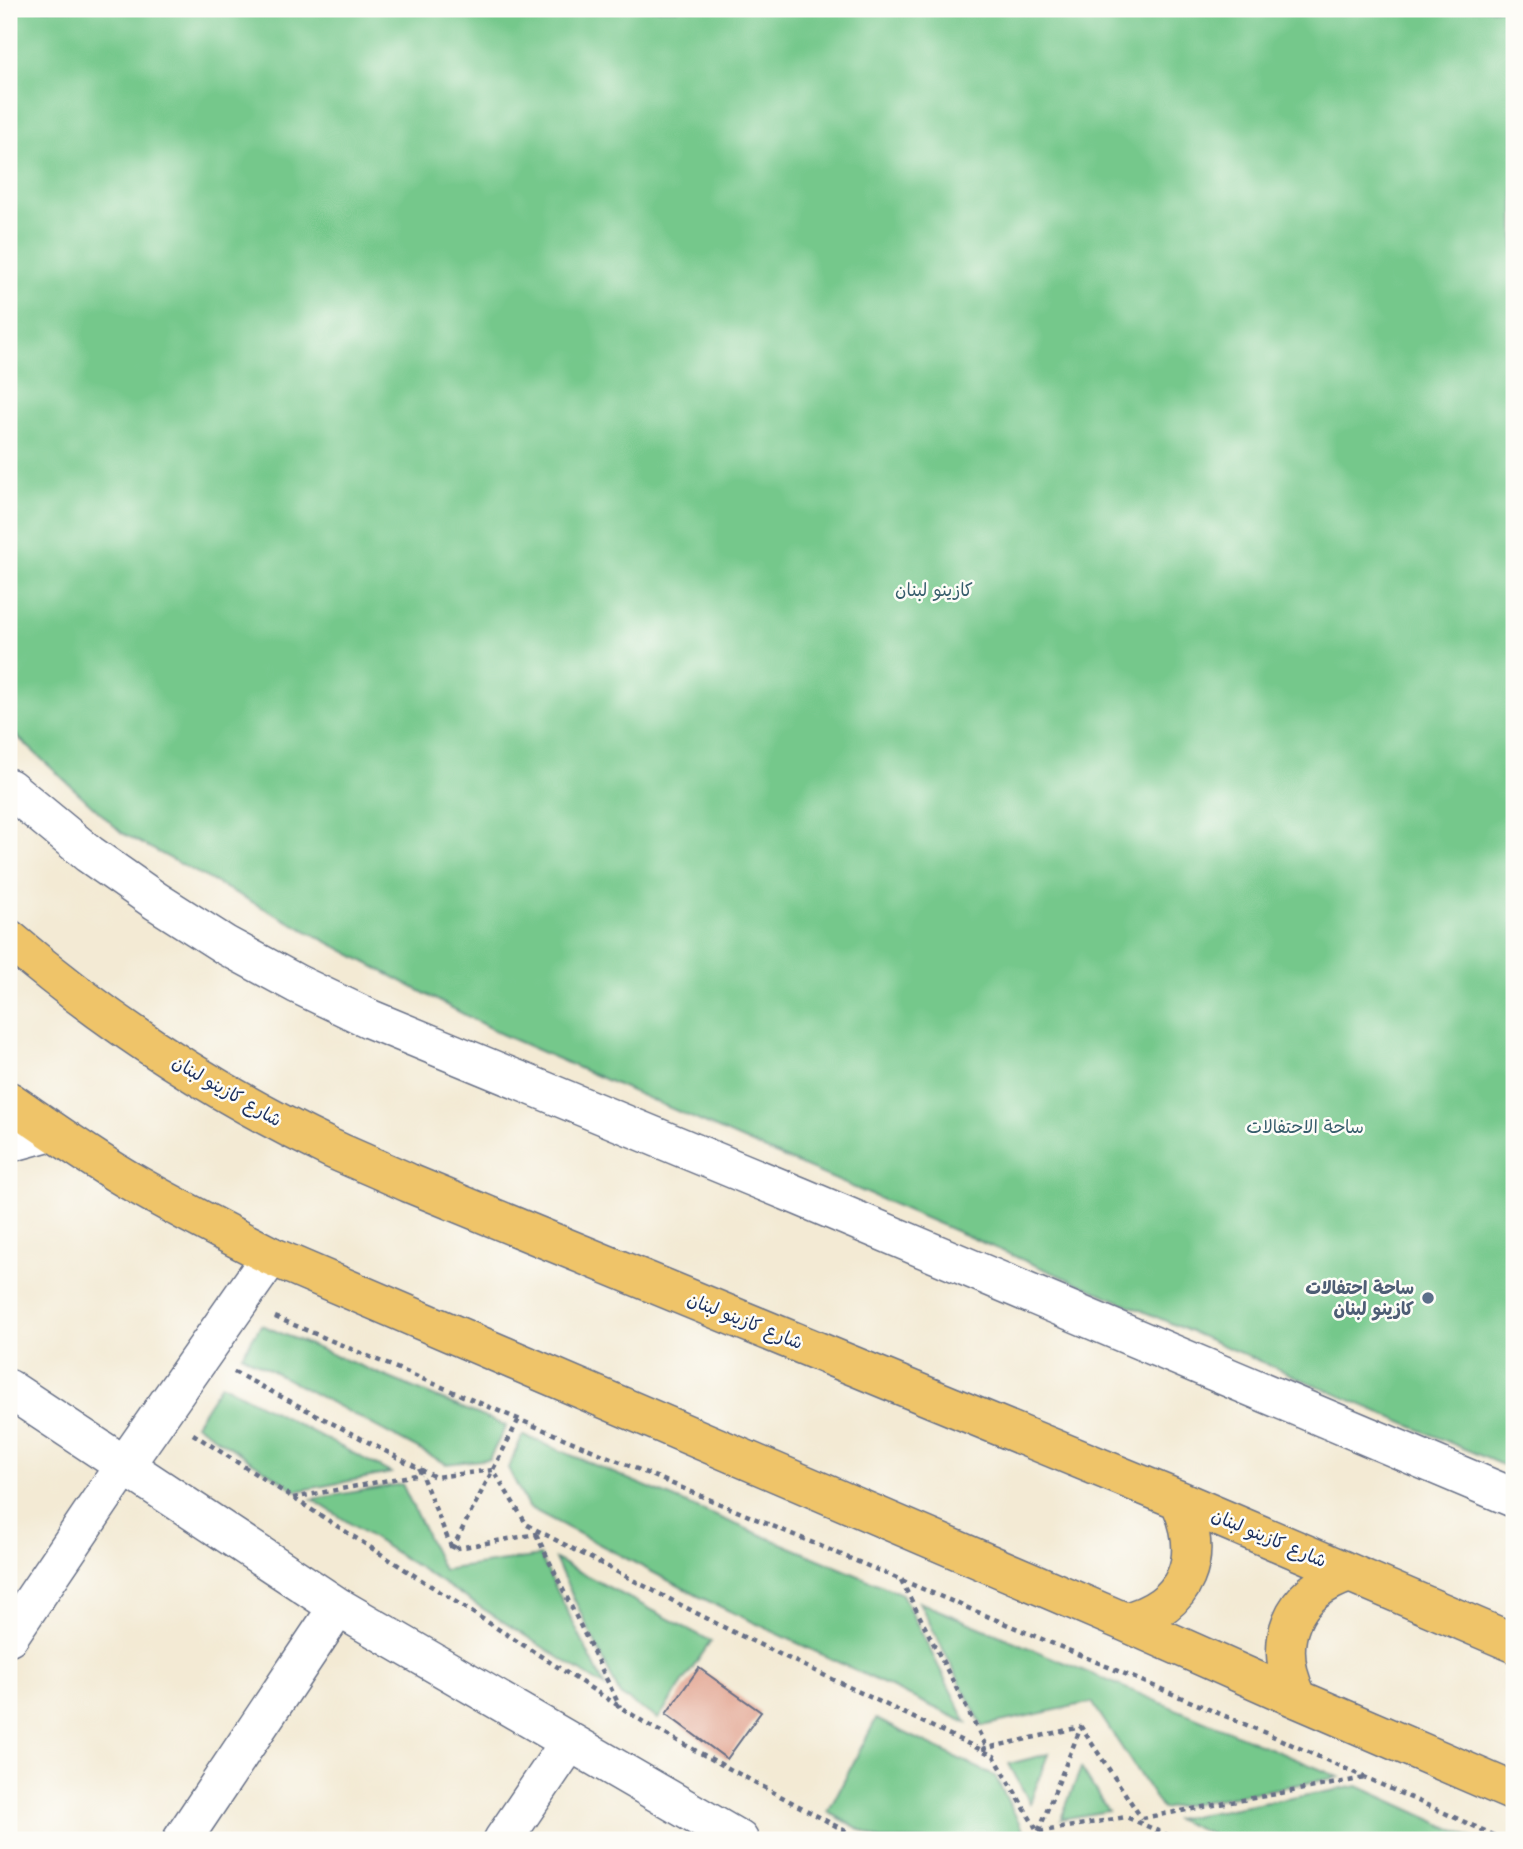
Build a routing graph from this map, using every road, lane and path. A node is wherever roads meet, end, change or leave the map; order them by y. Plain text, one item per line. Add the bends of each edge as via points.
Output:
1 (9, 788) edge
2 (9, 939) edge
3 (9, 1101) edge
4 (52, 1131) junction
5 (9, 1143) edge
6 (271, 1256) junction
7 (269, 1315) dead end
8 (234, 1372) dead end
9 (9, 1389) edge
10 (519, 1419) junction
11 (191, 1433) dead end
12 (124, 1466) junction
13 (419, 1468) junction
14 (493, 1470) junction
15 (421, 1475) junction
16 (292, 1498) junction
17 (1514, 1498) edge
18 (1178, 1500) junction
19 (543, 1533) junction
20 (536, 1534) junction
21 (452, 1549) junction
22 (1350, 1573) junction
23 (901, 1580) junction
24 (338, 1607) junction
25 (1125, 1622) junction
26 (9, 1636) edge
27 (1514, 1643) edge
28 (1298, 1699) junction
29 (621, 1708) junction
30 (1081, 1727) junction
31 (569, 1743) junction
32 (984, 1749) junction
33 (1366, 1778) junction
34 (1514, 1792) edge
35 (1142, 1818) junction
36 (1148, 1827) junction
37 (1038, 1832) junction
38 (182, 1840) edge
39 (503, 1840) edge
40 (739, 1840) edge
41 (862, 1840) edge
42 (1035, 1840) edge
43 (1179, 1840) edge
44 (1505, 1840) edge

1 - 17 street via 89,854 156,901 225,945 370,1019
2 - 18 main road, شارع كازينو لبنان via 109,1018 170,1058 330,1148
3 - 4 main road
4 - 5 street
4 - 6 main road via 123,1177
6 - 12 street
6 - 25 main road
7 - 10 path
8 - 13 path
9 - 12 street
10 - 14 path
10 - 23 path
11 - 16 path
12 - 24 street
12 - 26 street
13 - 14 path via 435,1477
13 - 15 path
14 - 19 path via 527,1525
14 - 21 path
15 - 16 path
15 - 21 path
16 - 29 path
18 - 22 main road, شارع كازينو لبنان
18 - 25 main road via 1192,1537 1185,1576 1161,1607
19 - 20 path
19 - 32 path via 731,1631
20 - 21 path
20 - 29 path
22 - 27 main road, شارع كازينو لبنان
22 - 28 main road via 1318,1587 1295,1614 1285,1666
23 - 32 path
23 - 33 path
24 - 31 street
24 - 38 street
25 - 28 main road
28 - 34 main road
29 - 41 path
30 - 32 path
30 - 35 path
30 - 37 path
31 - 39 street
31 - 40 street
32 - 37 path via 994,1755
33 - 35 path
33 - 44 path
35 - 36 path
36 - 37 path via 1126,1818
36 - 43 path
37 - 42 path

